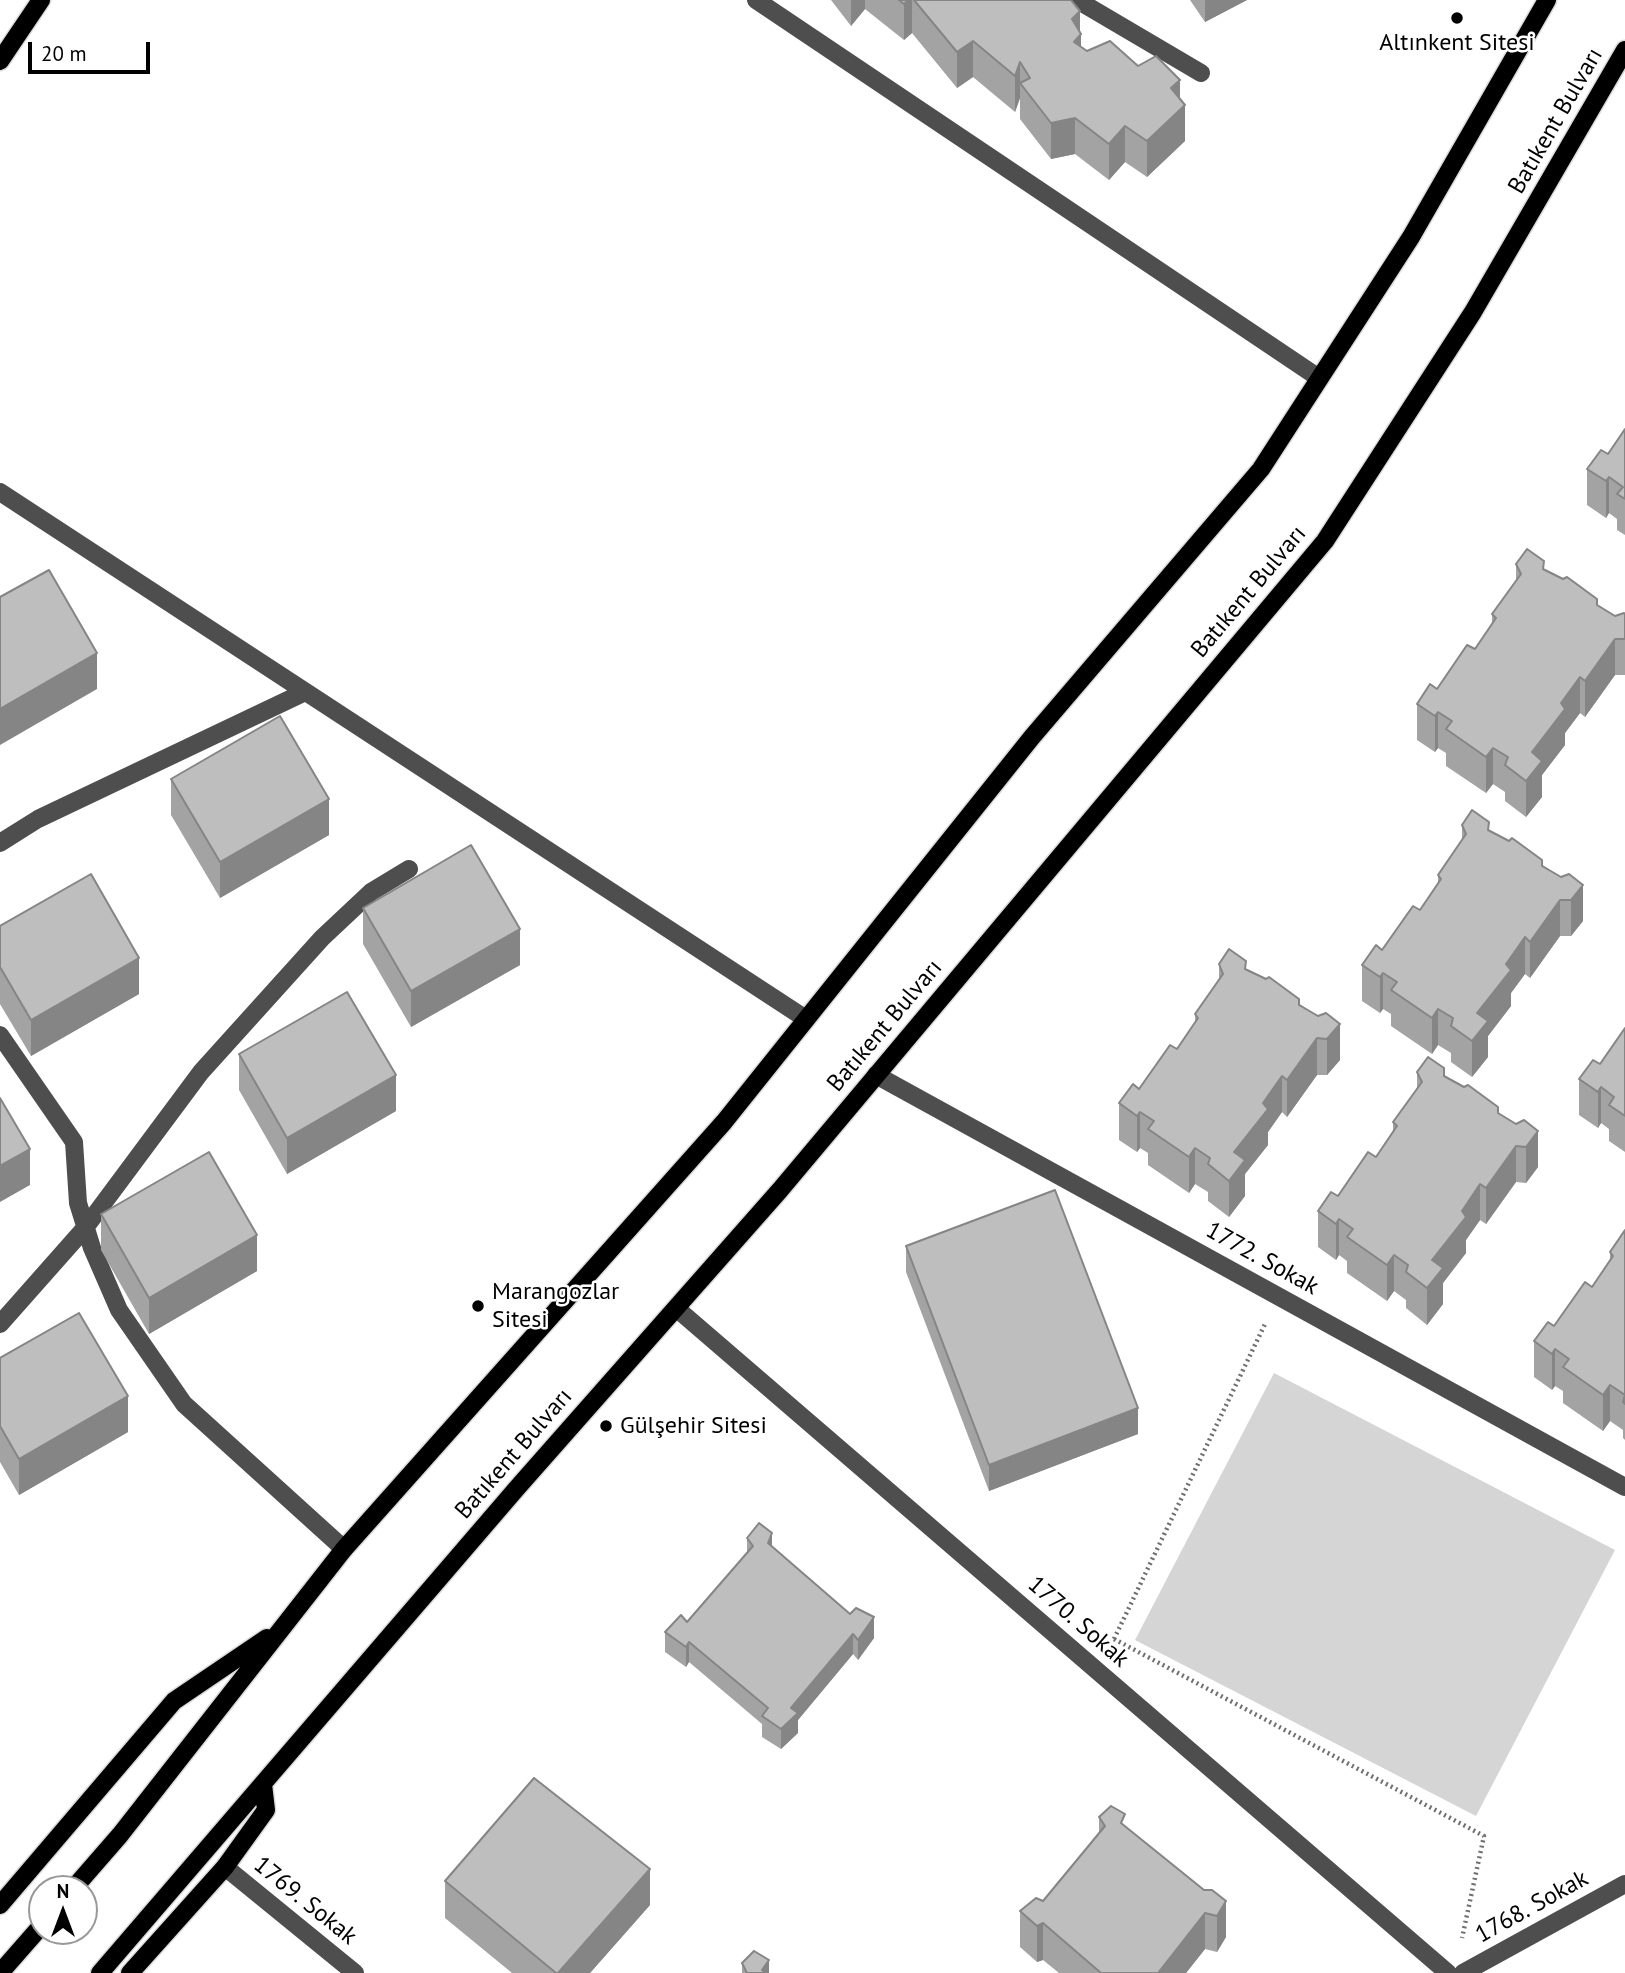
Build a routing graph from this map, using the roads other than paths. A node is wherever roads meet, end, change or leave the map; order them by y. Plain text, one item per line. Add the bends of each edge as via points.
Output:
1 (41, 0) edge
2 (756, 0) edge
3 (1077, 0) edge
4 (1547, 0) edge
5 (1625, 50) edge
6 (0, 61) edge
7 (1201, 73) dead end
8 (1319, 378) junction
9 (0, 492) edge
10 (305, 692) junction
11 (0, 843) edge
12 (409, 869) dead end
13 (806, 1019) junction
14 (0, 1034) edge
15 (876, 1074) junction
16 (85, 1228) junction
17 (676, 1308) junction
18 (0, 1324) edge
19 (1625, 1487) edge
20 (344, 1549) junction
21 (282, 1628) junction
22 (263, 1784) junction
23 (225, 1867) junction
24 (85, 1875) edge
25 (1625, 1884) edge
26 (0, 1905) edge
27 (28, 1941) edge
28 (0, 1973) edge
29 (100, 1973) edge
30 (130, 1973) edge
31 (355, 1973) edge
32 (1448, 1973) edge
33 (1463, 1973) edge

1 - 6 main road
2 - 8 street
3 - 7 street
4 - 8 main road via 1410,237
5 - 15 main road, Batıkent Bulvarı via 1473,312 1325,541
8 - 13 main road via 1261,469 1032,737
9 - 10 street
10 - 11 street via 38,819
10 - 13 street
12 - 16 street via 371,892 322,938 238,1031
13 - 20 main road via 724,1122
14 - 16 street via 74,1142 78,1203
15 - 17 main road, Batıkent Bulvarı
15 - 19 street, 1772. Sokak
16 - 18 street
16 - 20 street via 119,1310 184,1404
17 - 22 main road, Batıkent Bulvarı
17 - 32 street, 1770. Sokak
20 - 21 main road
21 - 24 main road
21 - 26 main road via 174,1701
22 - 23 main road via 266,1810
22 - 29 main road, Batıkent Bulvarı
23 - 30 main road
23 - 31 street, 1769. Sokak
25 - 33 street, 1768. Sokak
27 - 28 main road

